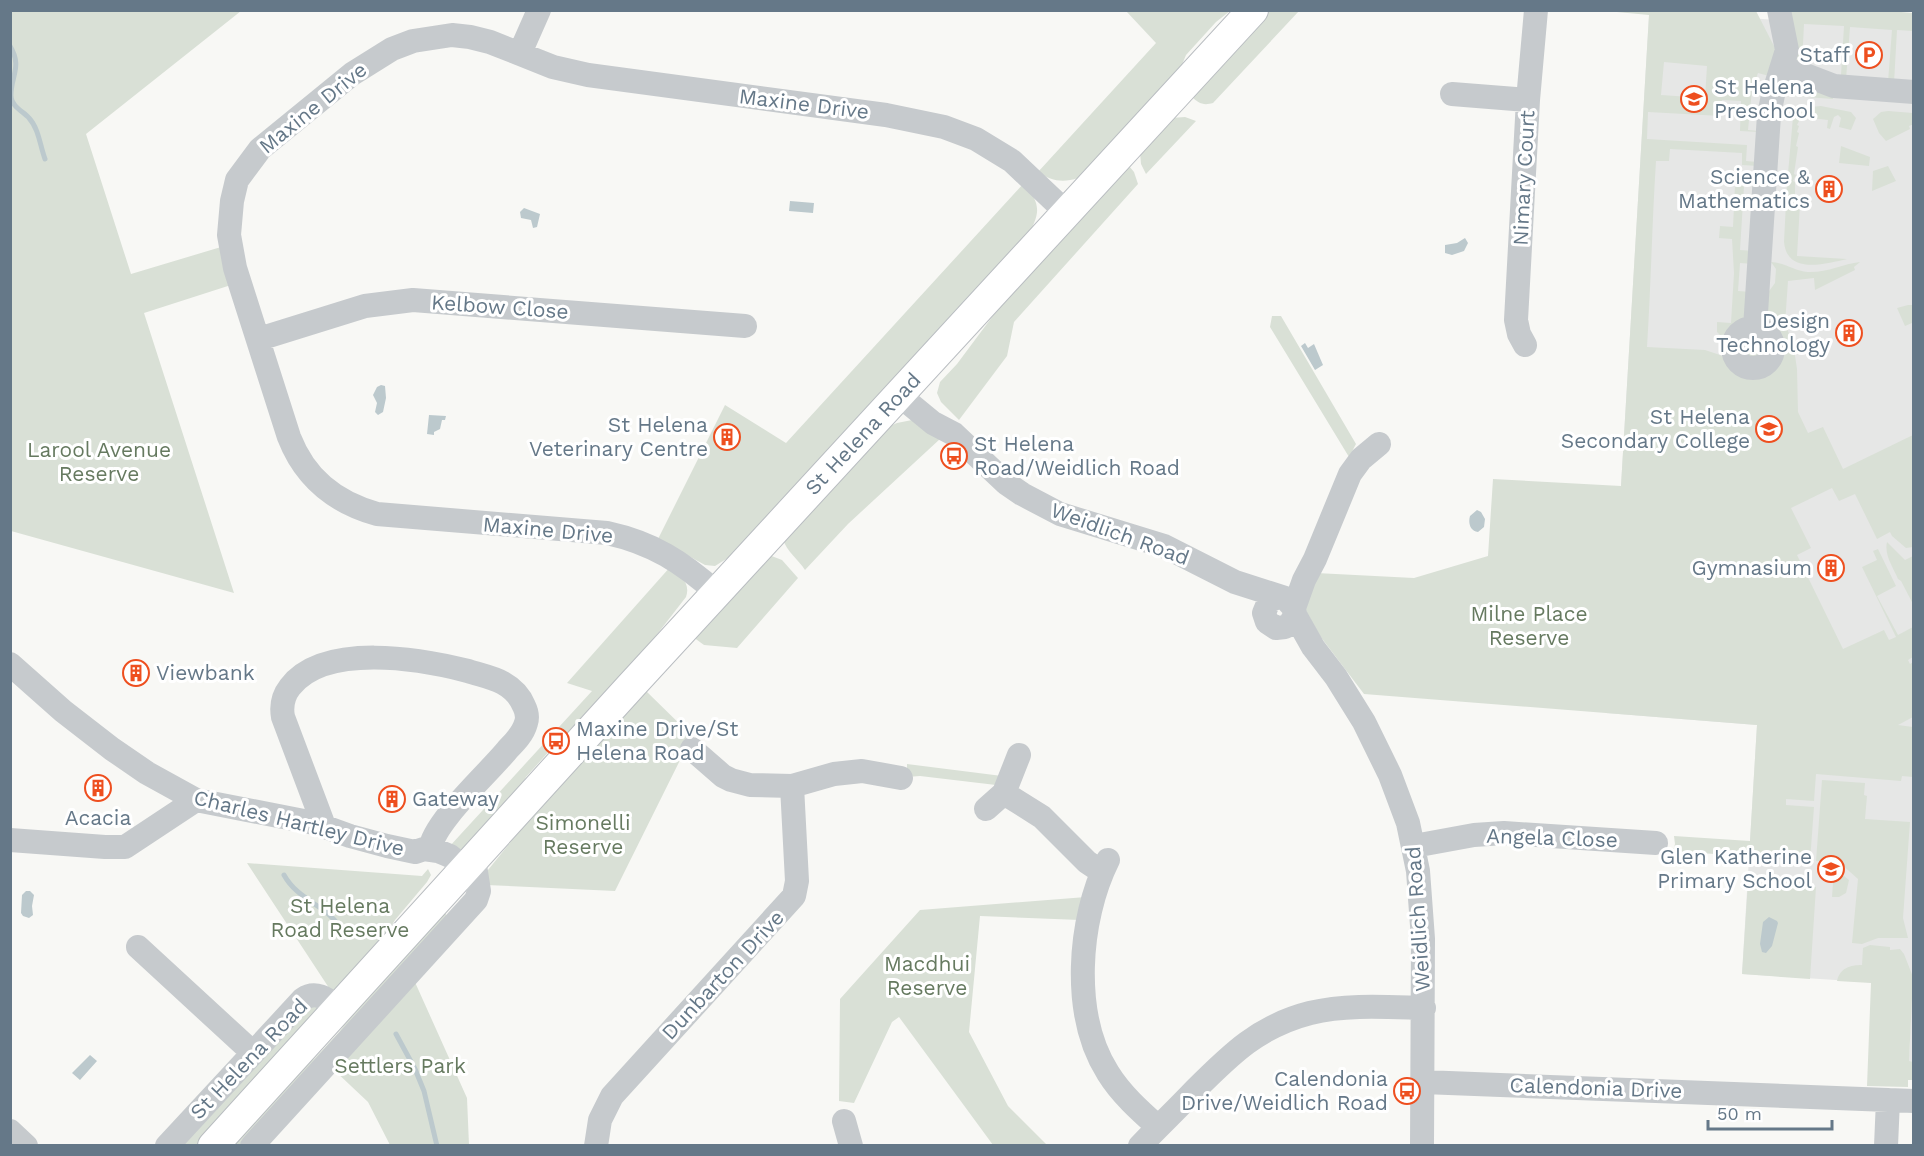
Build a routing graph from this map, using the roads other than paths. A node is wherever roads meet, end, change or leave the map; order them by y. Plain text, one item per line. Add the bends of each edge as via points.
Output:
1 (539, 10) edge
2 (1252, 10) edge
3 (1536, 10) edge
4 (1765, 10) edge
5 (1779, 10) edge
6 (520, 53) junction
7 (1783, 62) junction
8 (1914, 92) edge
9 (1452, 94) dead end
10 (1528, 100) junction
11 (1067, 213) junction
12 (745, 326) dead end
13 (1755, 328) dead end
14 (259, 339) junction
15 (1528, 351) dead end
16 (905, 389) junction
17 (1379, 444) dead end
18 (717, 593) junction
19 (1282, 610) junction
20 (10, 664) edge
21 (692, 749) dead end
22 (1019, 755) dead end
23 (901, 778) dead end
24 (792, 786) junction
25 (196, 800) junction
26 (324, 826) junction
27 (10, 840) edge
28 (1656, 843) dead end
29 (1414, 846) junction
30 (423, 850) junction
31 (458, 876) junction
32 (455, 923) junction
33 (138, 947) dead end
34 (338, 1007) junction
35 (1424, 1008) junction
36 (252, 1052) junction
37 (1423, 1082) junction
38 (1888, 1100) junction
39 (1914, 1101) edge
40 (844, 1121) dead end
41 (1158, 1127) junction
42 (10, 1131) edge
43 (26, 1146) edge
44 (167, 1146) edge
45 (213, 1146) edge
46 (252, 1146) edge
47 (596, 1146) edge
48 (851, 1146) edge
49 (1140, 1146) edge
50 (1422, 1146) edge
51 (1886, 1146) edge

1 - 6 street
2 - 11 main road, St Helena Road
3 - 10 street, Nimary Court
4 - 7 street
5 - 7 street via 1787,48
6 - 11 street, Maxine Drive via 553,67 588,75 886,115 944,127 976,139 1012,161
6 - 14 street, Maxine Drive via 470,37 452,35 413,41 352,74 260,149 237,180 229,234 235,268
7 - 8 street via 1834,86
7 - 13 street via 1769,116
9 - 10 street
10 - 15 street, Nimary Court via 1516,320
11 - 16 main road, St Helena Road
12 - 14 street, Kelbow Close via 413,300 365,306
14 - 18 street, Maxine Drive via 296,454 317,482 343,501 394,516 625,537 674,558
16 - 18 main road, St Helena Road
16 - 19 street, Weidlich Road via 933,423 954,434 1006,483 1040,505 1083,523 1164,546
17 - 19 street via 1350,474 1315,559
18 - 31 main road, St Helena Road
19 - 29 street, Weidlich Road via 1341,685 1373,738 1401,801
20 - 25 street, Charles Hartley Drive via 112,749
21 - 24 street via 731,780 750,785
22 - 41 street via 995,801 1042,817 1077,853 1105,866 1086,937 1083,978 1088,1022 1107,1072 1123,1094
23 - 24 street via 875,772 847,772
24 - 47 street, Dunbarton Drive via 797,881 794,896 612,1096 600,1120
25 - 26 street, Charles Hartley Drive
25 - 27 street via 125,847
26 - 30 street, Charles Hartley Drive via 368,842
26 - 30 street via 283,717 281,709 287,692 313,669 341,660 372,658 442,664 503,683 522,700 527,720 516,741
28 - 29 street, Angela Close via 1497,833
29 - 35 street, Weidlich Road via 1423,939
30 - 31 street, Charles Hartley Drive
31 - 32 street via 452,914
31 - 32 street via 478,896
31 - 34 main road, St Helena Road
32 - 46 street
33 - 36 street
34 - 36 street, St Helena Road via 319,995 307,995
34 - 45 main road, St Helena Road
35 - 37 street, Weidlich Road
35 - 41 street via 1331,1009 1278,1024 1230,1055
36 - 44 street, St Helena Road
37 - 38 street, Calendonia Drive
37 - 50 street, Weidlich Road
38 - 39 street, Calendonia Drive
38 - 51 street
40 - 48 street
41 - 49 street
42 - 43 street

